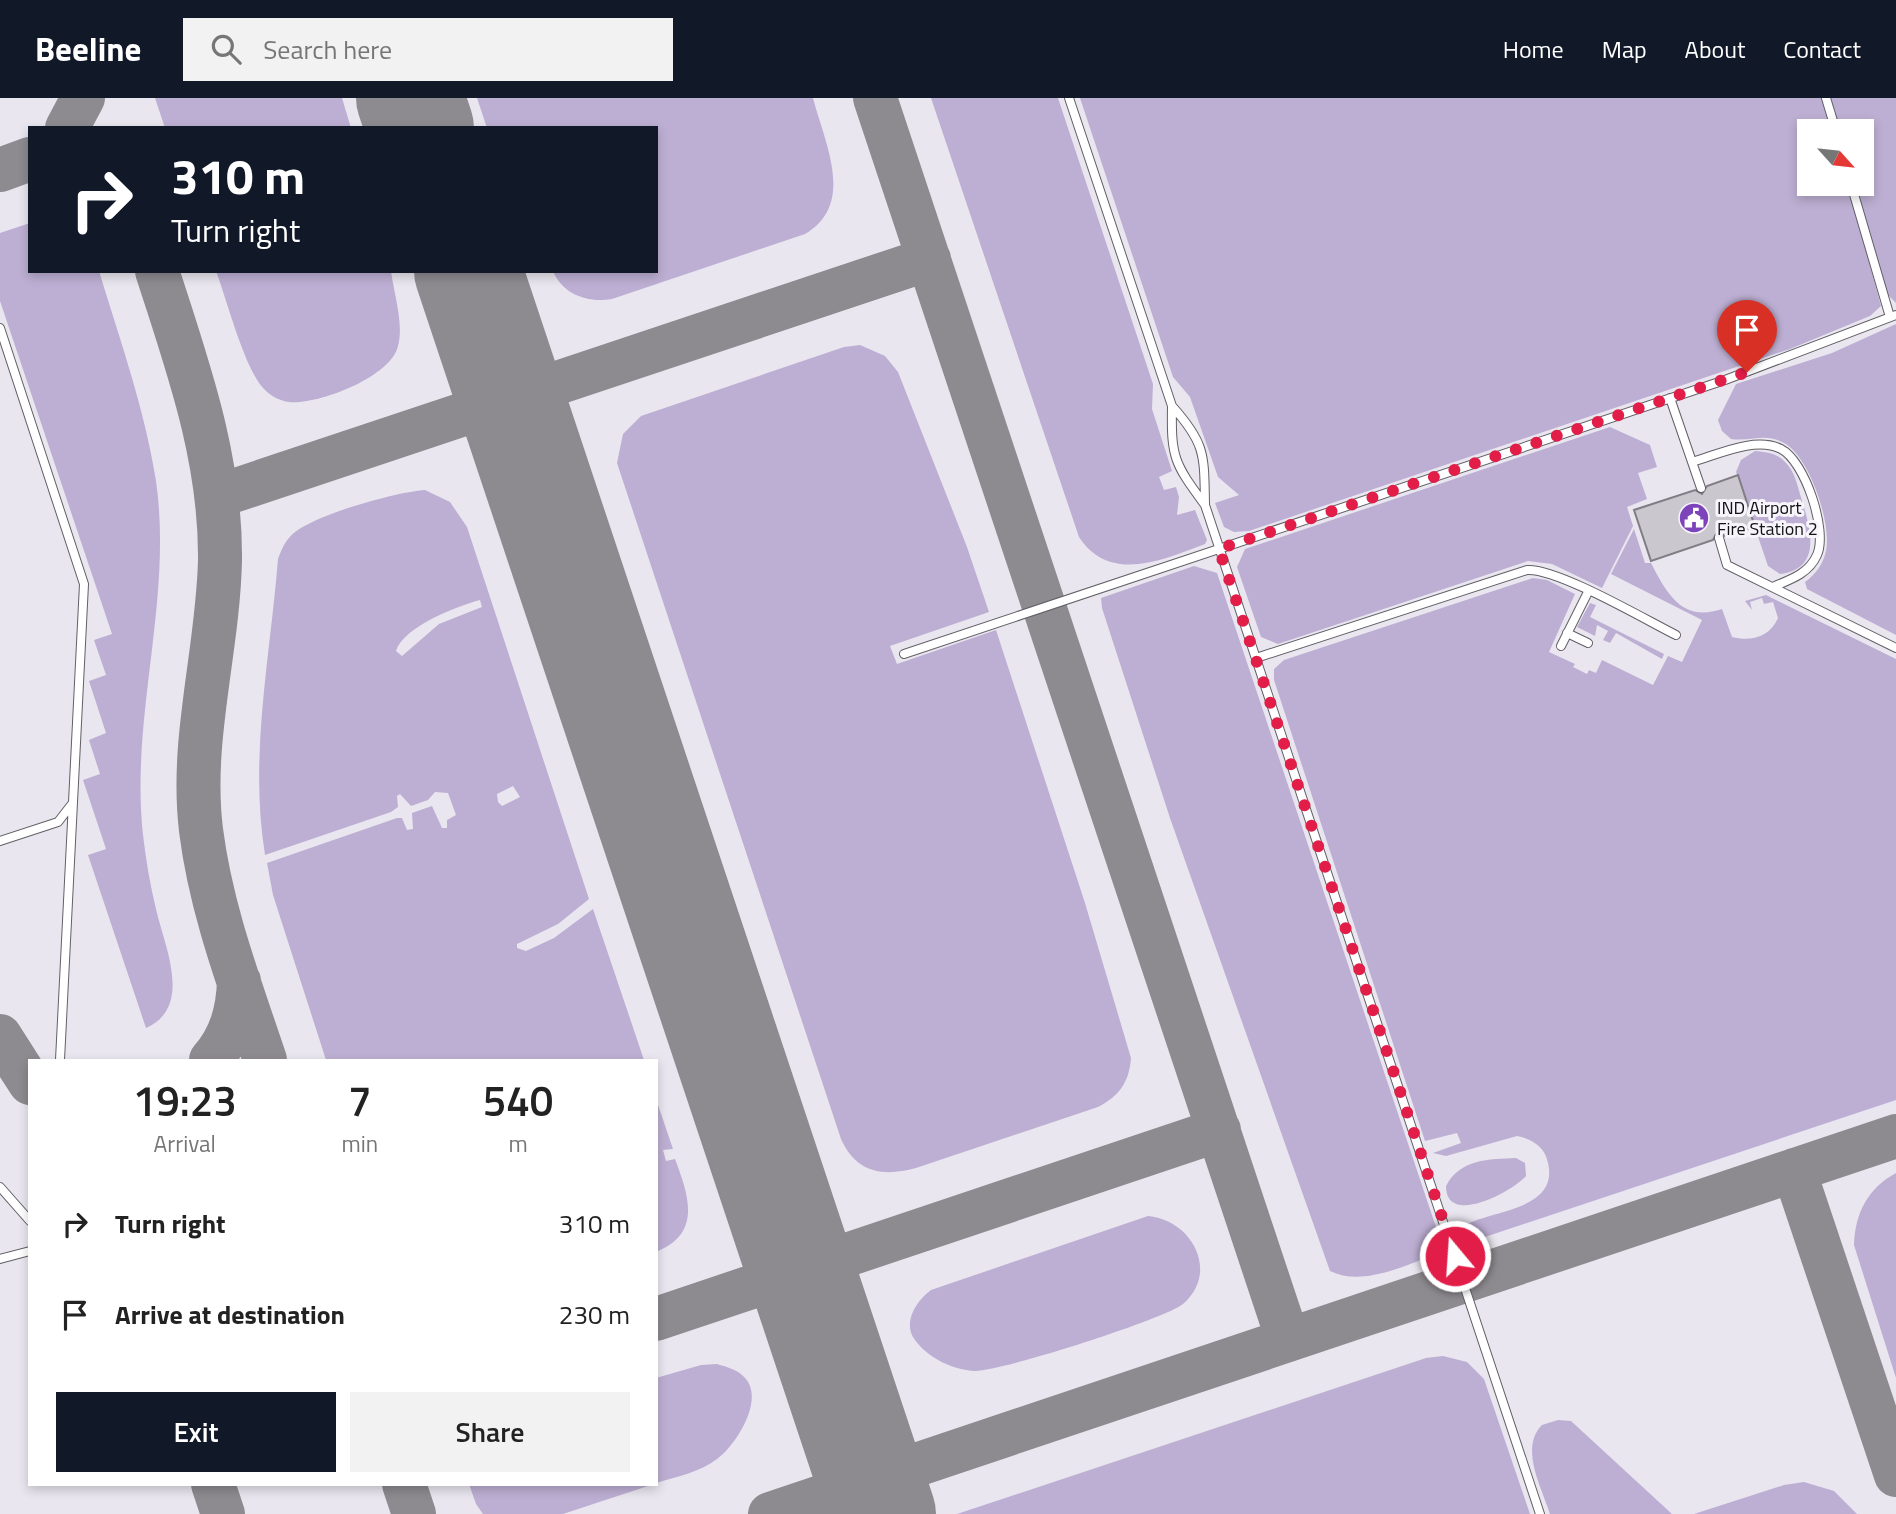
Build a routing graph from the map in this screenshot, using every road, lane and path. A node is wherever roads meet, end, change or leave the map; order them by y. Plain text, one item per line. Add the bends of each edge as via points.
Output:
1 (1069, 98) edge
2 (1826, 98) edge
3 (1832, 119) edge
4 (1856, 196) edge
5 (1893, 316) edge
6 (1, 332) edge
7 (1670, 398) junction
8 (1172, 406) junction
9 (1692, 462) junction
10 (1701, 488) dead end
11 (1205, 505) junction
12 (1719, 538) dead end
13 (1219, 549) junction
14 (1775, 586) junction
15 (1588, 592) junction
16 (1567, 633) junction
17 (1675, 635) dead end
18 (1588, 643) dead end
19 (1561, 646) dead end
20 (1896, 648) edge
21 (904, 654) dead end
22 (1256, 658) junction
23 (73, 802) junction
24 (0, 841) edge
25 (60, 1059) edge
26 (0, 1186) edge
27 (28, 1220) edge
28 (28, 1252) edge
29 (0, 1259) edge
30 (1541, 1514) edge

1 - 8 lane
2 - 3 lane
4 - 5 lane
5 - 7 lane
6 - 23 lane via 83,597
7 - 9 lane
7 - 13 lane
8 - 11 lane via 1171,446 1180,471
8 - 11 lane via 1197,434 1204,459
9 - 10 lane
9 - 14 lane via 1766,445 1794,459 1821,538 1810,566
11 - 13 lane
12 - 14 lane via 1727,565
13 - 21 lane
13 - 22 lane
14 - 20 lane
15 - 16 lane
15 - 17 lane
15 - 22 lane via 1549,573 1527,570
16 - 18 lane
16 - 19 lane
22 - 30 lane
23 - 24 lane via 58,822
23 - 25 lane
26 - 27 lane
28 - 29 lane

